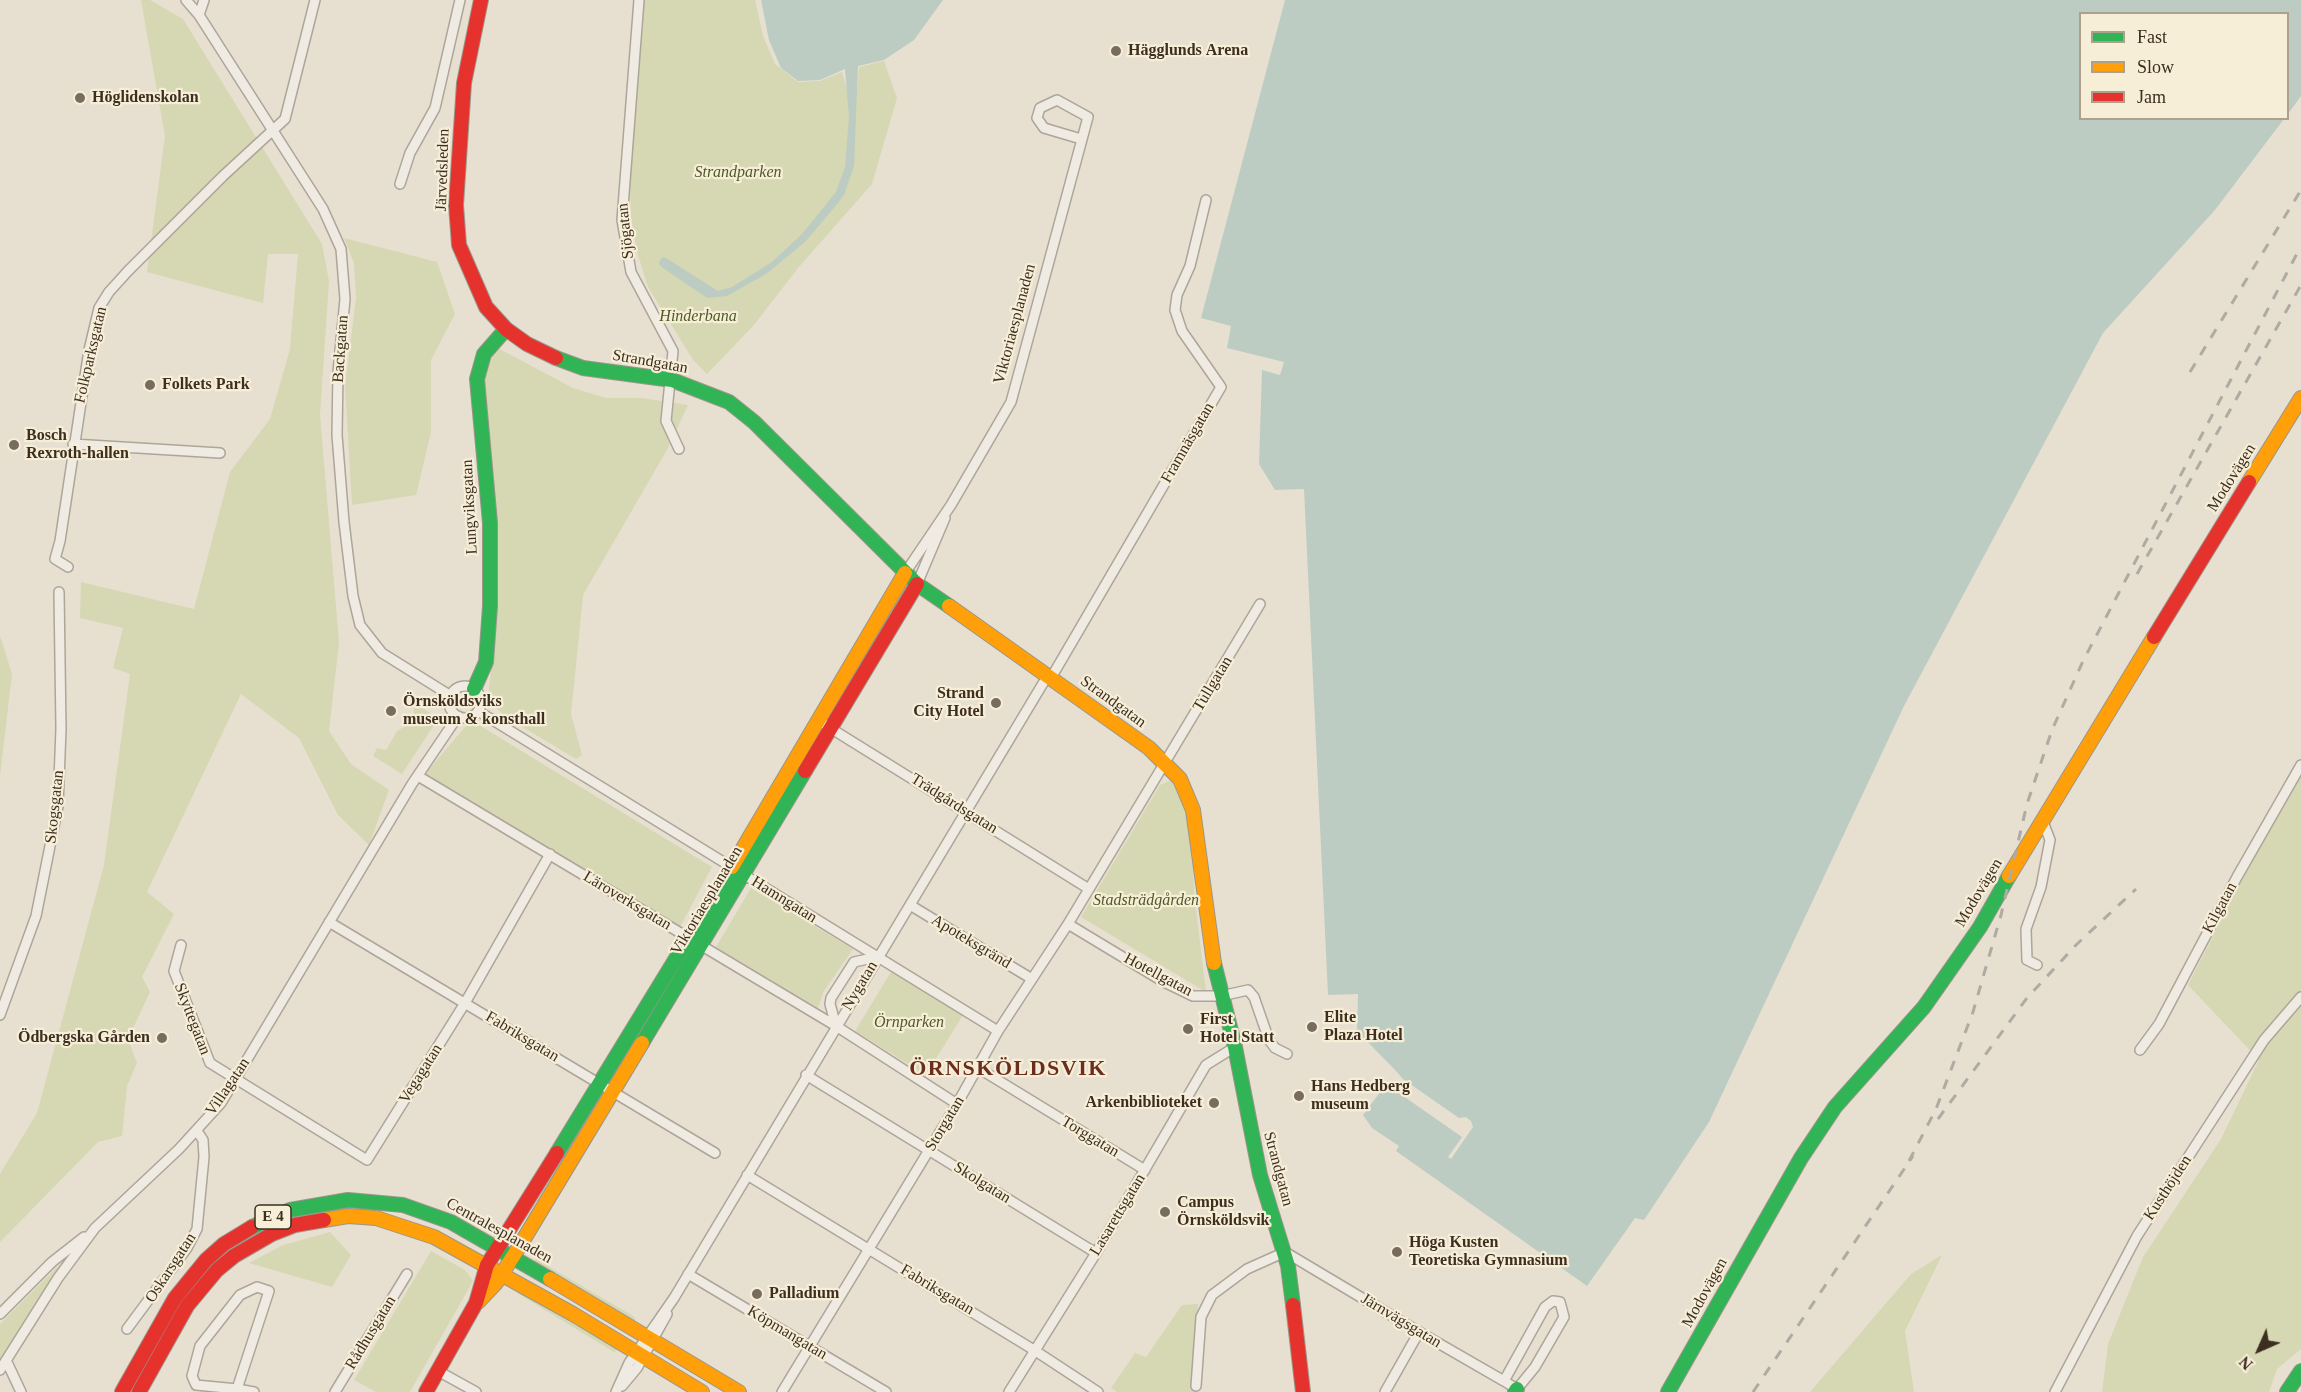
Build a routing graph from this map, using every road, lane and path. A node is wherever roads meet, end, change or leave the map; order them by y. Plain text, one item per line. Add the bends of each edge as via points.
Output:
1 (186, 0) edge
2 (204, 0) edge
3 (315, 0) edge
4 (460, 0) edge
5 (481, 0) edge
6 (639, 0) edge
7 (199, 15) junction
8 (272, 130) junction
9 (1081, 139) junction
10 (400, 184) dead end
11 (1206, 200) dead end
12 (506, 329) junction
13 (672, 381) junction
14 (2301, 398) edge
15 (73, 444) junction
16 (679, 448) dead end
17 (220, 453) dead end
18 (951, 505) junction
19 (68, 567) dead end
20 (905, 573) junction
21 (917, 584) junction
22 (59, 592) dead end
23 (1260, 604) dead end
24 (1050, 677) junction
25 (474, 689) junction
26 (451, 696) junction
27 (478, 711) junction
28 (458, 716) junction
29 (825, 724) junction
30 (2301, 765) edge
31 (1161, 770) junction
32 (418, 776) junction
33 (968, 812) junction
34 (2042, 819) junction
35 (550, 854) junction
36 (736, 870) junction
37 (1089, 889) junction
38 (910, 905) junction
39 (329, 922) junction
40 (1068, 924) junction
41 (695, 943) junction
42 (181, 945) dead end
43 (877, 957) junction
44 (2037, 965) dead end
45 (1032, 979) junction
46 (1221, 996) junction
47 (2301, 997) edge
48 (465, 1003) junction
49 (0, 1015) edge
50 (836, 1026) junction
51 (998, 1031) junction
52 (1235, 1047) junction
53 (2140, 1050) dead end
54 (1287, 1054) dead end
55 (978, 1068) junction
56 (806, 1075) junction
57 (235, 1080) junction
58 (606, 1088) junction
59 (957, 1104) junction
60 (197, 1131) junction
61 (929, 1150) junction
62 (715, 1153) dead end
63 (1145, 1170) junction
64 (747, 1175) junction
65 (95, 1228) junction
66 (499, 1248) junction
67 (870, 1250) junction
68 (1285, 1252) junction
69 (1096, 1253) junction
70 (513, 1256) junction
71 (487, 1265) junction
72 (406, 1274) dead end
73 (501, 1274) junction
74 (688, 1274) junction
75 (476, 1303) junction
76 (0, 1314) edge
77 (127, 1329) dead end
78 (1419, 1332) junction
79 (650, 1338) junction
80 (811, 1347) junction
81 (1034, 1350) junction
82 (640, 1354) junction
83 (6, 1360) junction
84 (0, 1370) edge
85 (438, 1371) junction
86 (2301, 1371) edge
87 (1504, 1381) junction
88 (1196, 1390) edge
89 (1516, 1390) edge
90 (236, 1391) edge
91 (21, 1392) edge
92 (122, 1392) edge
93 (139, 1392) edge
94 (254, 1392) edge
95 (335, 1392) edge
96 (426, 1392) edge
97 (476, 1392) edge
98 (617, 1392) edge
99 (702, 1392) edge
100 (739, 1392) edge
101 (782, 1392) edge
102 (886, 1392) edge
103 (1009, 1392) edge
104 (1098, 1392) edge
105 (1303, 1392) edge
106 (1385, 1392) edge
107 (1668, 1392) edge
108 (2055, 1392) edge
109 (2287, 1392) edge

1 - 7 street, Backgatan
2 - 7 street
3 - 8 street, Folkparksgatan via 285,119
4 - 10 street via 435,108 410,153
5 - 12 main road, Järvedsleden via 464,83 456,205 459,245 486,307
6 - 13 street, Sjögatan via 622,220 631,272 673,351
7 - 8 street, Backgatan
8 - 15 street, Folkparksgatan via 104,299 92,335
8 - 26 street, Backgatan via 324,209 343,259 345,299 337,435 345,532 360,626 382,653
9 - 9 street, Viktoriaesplanaden via 1044,128 1037,118 1040,108 1057,100 1088,117
9 - 18 street, Viktoriaesplanaden via 1011,402
11 - 24 street, Framnäsgatan via 1175,310 1182,331 1221,387
12 - 13 main road, Strandgatan via 527,344 583,368
12 - 25 main road, Lungviksgatan via 484,354 477,379 490,523 490,606 486,662
13 - 16 street, Sjögatan via 666,421
13 - 20 main road, Strandgatan via 711,393 754,422
14 - 34 main road, Modovägen
15 - 17 street
15 - 19 street, Folkparksgatan via 55,559
18 - 20 street, Viktoriaesplanaden
18 - 21 street, Viktoriaesplanaden
20 - 21 main road, Strandgatan
20 - 29 main road, Viktoriaesplanaden
21 - 24 main road, Strandgatan
21 - 29 main road, Viktoriaesplanaden
22 - 49 street, Skogsgatan via 58,806 36,916
23 - 31 street, Tullgatan
24 - 31 main road, Strandgatan via 1149,748
24 - 33 street, Nygatan
25 - 26 street via 458,688
25 - 27 street via 480,697
26 - 28 street via 451,710
27 - 28 street via 471,717
27 - 36 street, Hamngatan
28 - 32 street
29 - 33 street, Trädgårdsgatan
29 - 36 main road, Viktoriaesplanaden
30 - 53 street, Kilgatan via 2159,1024
31 - 37 street, Storgatan
31 - 46 main road, Strandgatan via 1180,779 1193,810 1207,927
32 - 35 street, Läroverksgatan
32 - 39 street, Villagatan
33 - 37 street, Trädgårdsgatan
33 - 38 street, Nygatan
34 - 44 street via 2050,840 2041,888 2026,929 2026,960
34 - 107 main road, Modovägen via 1980,927 1924,1007 1835,1107 1801,1158
35 - 41 street, Läroverksgatan
35 - 48 street, Vegagatan
36 - 41 main road, Viktoriaesplanaden
36 - 43 street, Hamngatan
37 - 40 street, Storgatan
38 - 43 street, Nygatan
38 - 45 street, Apoteksgränd
39 - 48 street, Fabriksgatan
39 - 57 street, Villagatan
40 - 45 street, Storgatan
40 - 46 street, Hotellgatan via 1193,996
41 - 50 street, Läroverksgatan
41 - 58 main road, Viktoriaesplanaden
42 - 57 street, Skyttegatan via 174,971 207,1057 216,1069
43 - 50 street, Nygatan
43 - 50 street via 854,962 831,998
43 - 51 street, Hamngatan
45 - 51 street, Storgatan
46 - 52 main road, Strandgatan
46 - 54 street, Hotellgatan via 1244,989 1252,992 1269,1040
47 - 108 street, Kusthöjden via 2264,1040 2137,1236
48 - 57 street, Vegagatan via 367,1160
48 - 58 street, Fabriksgatan
50 - 56 street, Nygatan
50 - 59 street, Läroverksgatan
51 - 55 street, Storgatan
52 - 63 street, Lasarettsgatan via 1206,1065
52 - 68 main road, Strandgatan via 1260,1175
55 - 59 street, Storgatan
55 - 63 street, Torggatan
56 - 61 street, Skolgatan
56 - 64 street, Nygatan
57 - 60 street, Villagatan
58 - 62 street, Fabriksgatan
58 - 66 main road, Viktoriaesplanaden
58 - 70 main road, Viktoriaesplanaden
59 - 61 street, Storgatan
60 - 65 street, Villagatan
60 - 77 street, Oskarsgatan via 203,1140 204,1157 197,1229
61 - 67 street, Storgatan
61 - 69 street, Skolgatan
63 - 69 street, Lasarettsgatan
64 - 67 street, Fabriksgatan
64 - 74 street, Nygatan
65 - 76 street via 52,1262
65 - 83 street, Villagatan
66 - 70 main road, Centralesplanaden / E 4
66 - 71 main road, Viktoriaesplanaden
66 - 92 main road, Centralesplanaden / E 4 via 428,1212 378,1201 320,1203 273,1216 224,1245 191,1277 161,1319
67 - 80 street, Storgatan
67 - 81 street, Fabriksgatan
68 - 78 street, Järnvägsgatan
68 - 88 street via 1247,1269 1212,1295 1201,1317
68 - 105 main road, Strandgatan
69 - 81 street, Lasarettsgatan
70 - 73 main road, Viktoriaesplanaden
70 - 79 main road, Centralesplanaden / E 4
71 - 73 main road, E 4
71 - 75 main road, Viktoriaesplanaden
71 - 93 main road, E 4 via 434,1237 376,1218 348,1216 295,1225 253,1244 217,1270 187,1306
72 - 95 street, Rådhusgatan
73 - 75 main road, Viktoriaesplanaden
73 - 82 main road, E 4
74 - 79 street, Nygatan
74 - 80 street, Köpmangatan
75 - 85 main road, Viktoriaesplanaden
78 - 87 street, Järnvägsgatan
78 - 106 street
79 - 82 street, Nygatan
79 - 100 main road, Centralesplanaden / E 4
80 - 101 street, Storgatan
80 - 102 street, Köpmangatan
81 - 103 street, Lasarettsgatan
81 - 104 street
82 - 98 street, Nygatan
82 - 99 main road, E 4
83 - 84 street, Villagatan
83 - 91 street
85 - 96 main road, Viktoriaesplanaden
85 - 97 street
86 - 109 main road
87 - 89 street, Järnvägsgatan
87 - 89 street via 1545,1307 1553,1300 1560,1302 1564,1317 1535,1367
90 - 90 street via 196,1385 192,1377 200,1346 240,1295 257,1287 269,1291
90 - 94 street

